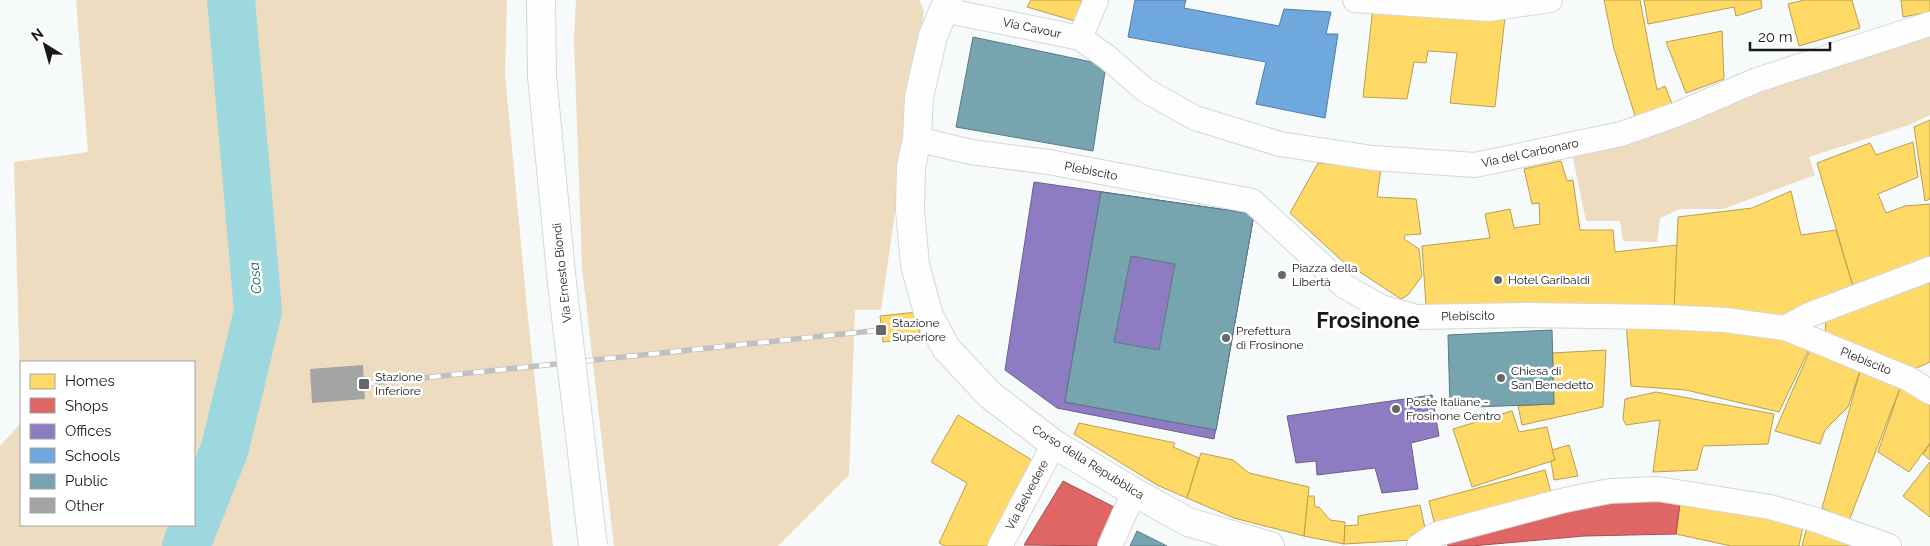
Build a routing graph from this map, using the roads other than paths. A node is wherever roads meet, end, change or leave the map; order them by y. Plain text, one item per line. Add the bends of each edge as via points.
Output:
1 (541, 0) edge
2 (1096, 0) edge
3 (1355, 0) edge
4 (1550, 0) edge
5 (946, 5) edge
6 (1930, 24) edge
7 (1080, 38) junction
8 (917, 139) junction
9 (1930, 269) edge
10 (1785, 328) junction
11 (1930, 392) edge
12 (1054, 444) junction
13 (1134, 492) junction
14 (593, 546) edge
15 (1000, 546) edge
16 (1110, 546) edge
17 (1270, 546) edge
18 (1419, 546) edge
19 (1890, 546) edge

1 - 14 main road, Via Ernesto Biondi, bridge via 542,76
2 - 7 street
3 - 4 street via 1488,9
5 - 7 street, Via Cavour
5 - 8 main road, Corso della Repubblica via 933,36 919,97
6 - 7 street, Via del Carbonaro via 1757,80 1621,134 1475,165 1374,158 1280,144 1195,118 1145,90
8 - 10 street, Plebiscito via 971,152 1048,162 1252,202 1344,286 1381,307 1417,317 1662,317 1725,320
8 - 12 main road, Corso della Repubblica via 911,166 910,210 915,265 929,316 946,348 990,395
9 - 10 street via 1809,315
10 - 11 street, Plebiscito via 1909,379
12 - 13 main road, Corso della Repubblica
12 - 15 street, Via Belvedere
13 - 16 street
13 - 17 main road, Corso della Repubblica via 1188,522
18 - 19 street via 1437,534 1565,500 1610,491 1658,489 1770,507

